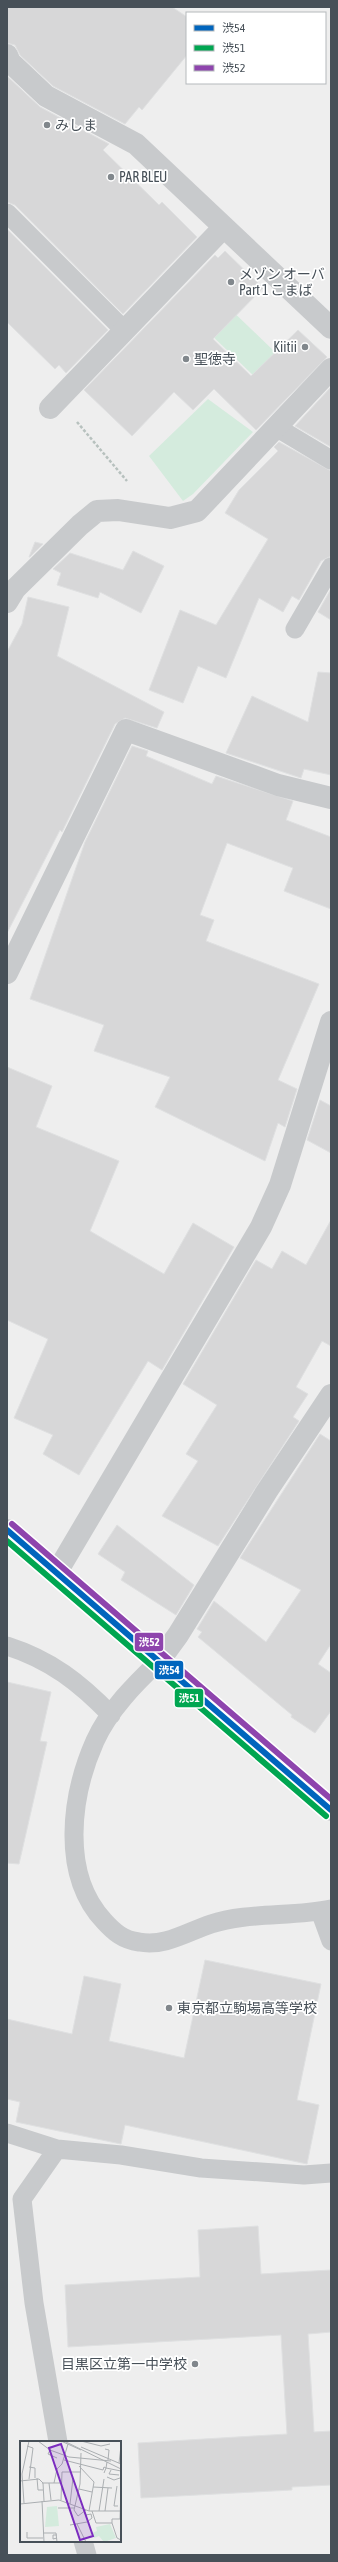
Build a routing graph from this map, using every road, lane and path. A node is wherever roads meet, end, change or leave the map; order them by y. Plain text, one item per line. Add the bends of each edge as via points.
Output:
1 (8, 61) edge
2 (7, 213) edge
3 (223, 228) junction
4 (331, 328) edge
5 (124, 330) junction
6 (331, 369) edge
7 (54, 404) joint
8 (276, 427) junction
9 (331, 460) edge
10 (129, 483) dead end
11 (331, 567) edge
12 (7, 602) edge
13 (295, 628) dead end
14 (331, 798) edge
15 (7, 973) edge
16 (331, 1022) edge
17 (328, 1044) edge
18 (331, 1395) edge
19 (7, 1530) edge
20 (57, 1572) junction
21 (7, 1646) edge
22 (159, 1661) junction
23 (111, 1716) junction
24 (331, 1810) edge
25 (325, 1910) edge
26 (331, 1941) edge
27 (7, 2133) edge
28 (57, 2149) junction
29 (331, 2173) edge
30 (58, 2441) edge
31 (83, 2542) edge
32 (87, 2555) edge

1 - 3 street via 46,96 136,144
2 - 5 lane
3 - 4 street
3 - 5 street
5 - 7 street
6 - 8 street
7 - 10 path
8 - 9 lane
8 - 12 street via 197,511 170,518 118,510 97,511 15,589
11 - 13 lane
14 - 15 street via 278,785 126,730
16 - 17 street
17 - 20 street via 280,1185 261,1227
18 - 22 street
19 - 20 main road
20 - 22 main road
21 - 23 lane via 53,1666 83,1686
22 - 23 lane via 123,1698
22 - 24 main road
23 - 25 lane via 96,1739 85,1766 72,1834 77,1871 90,1907 116,1934 139,1942 170,1941 212,1923
25 - 26 lane
27 - 28 lane
28 - 29 lane via 121,2154 201,2168 304,2175
28 - 30 lane via 22,2199 34,2303
31 - 32 lane

